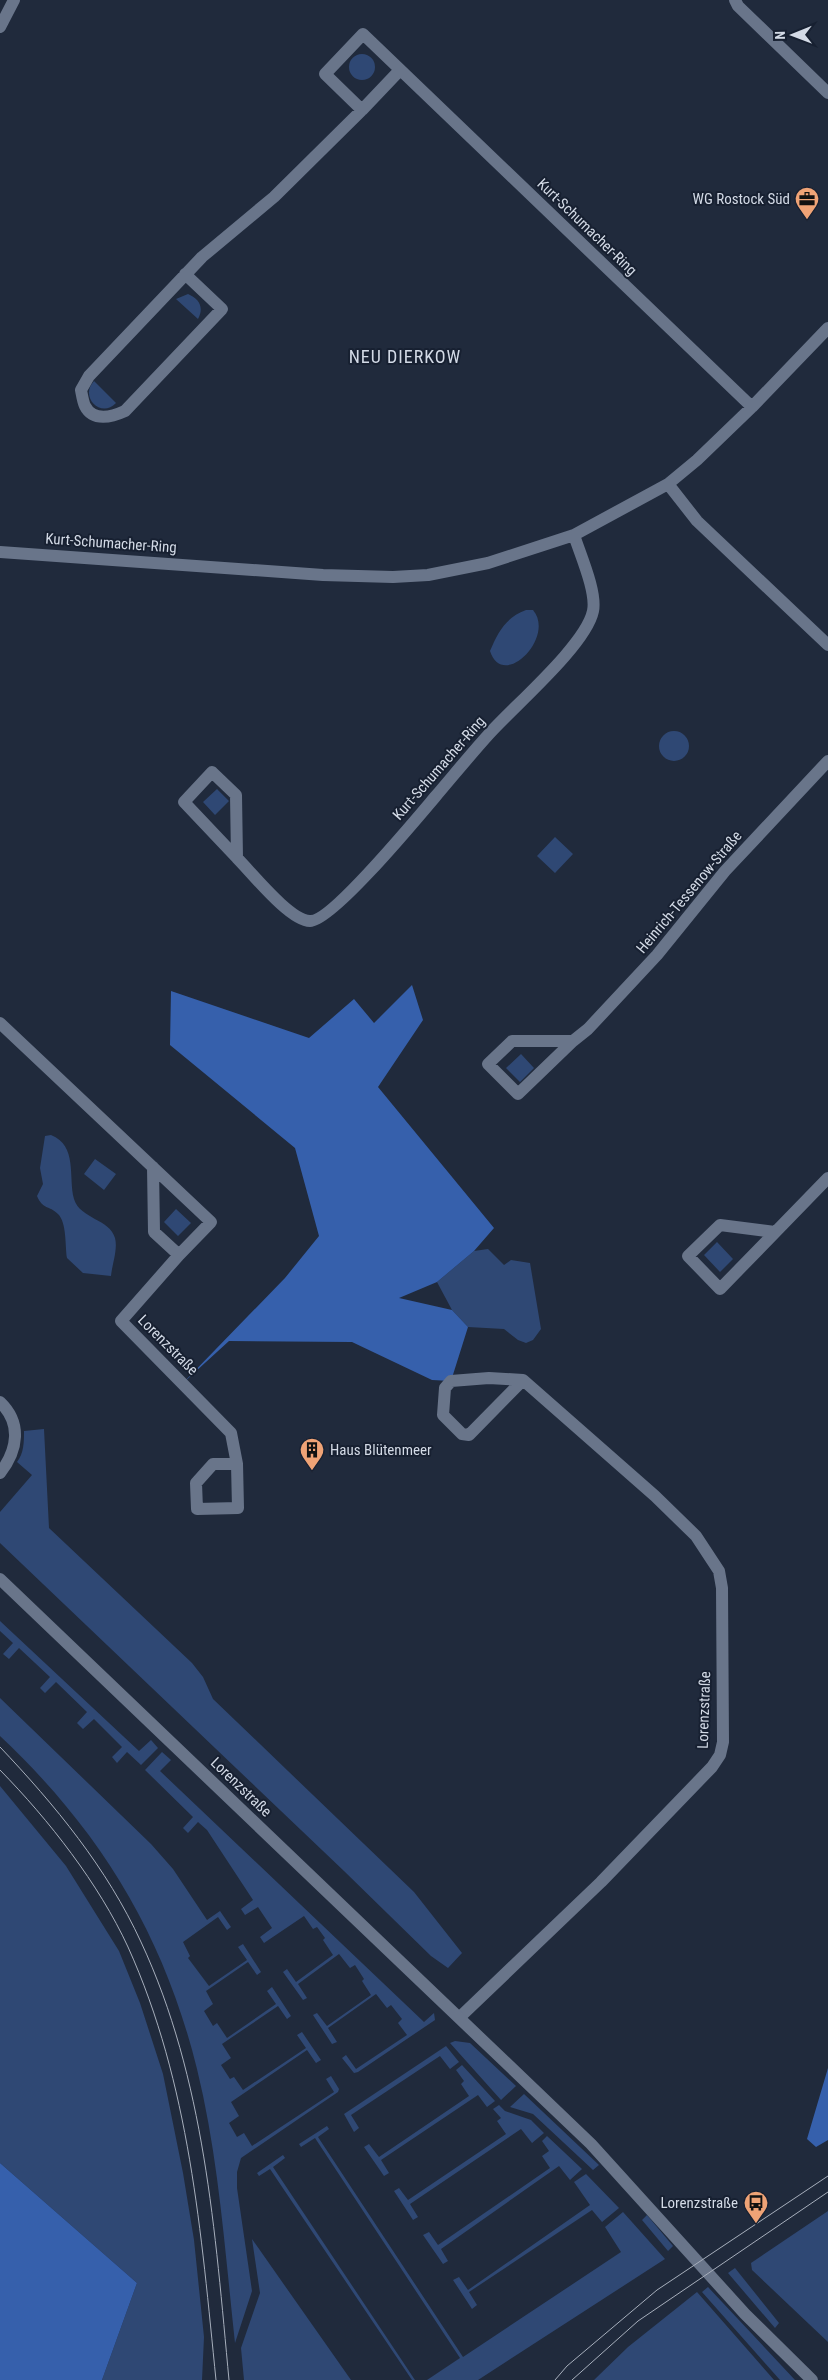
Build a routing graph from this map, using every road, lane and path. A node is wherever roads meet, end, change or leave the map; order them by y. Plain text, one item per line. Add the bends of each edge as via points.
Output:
1 (14, 0) edge
2 (735, 0) edge
3 (0, 27) edge
4 (400, 70) junction
5 (828, 93) edge
6 (362, 110) junction
7 (185, 274) junction
8 (828, 328) edge
9 (752, 407) junction
10 (668, 484) junction
11 (574, 535) junction
12 (0, 552) edge
13 (828, 645) edge
14 (828, 761) edge
15 (237, 858) junction
16 (0, 1023) edge
17 (573, 1041) junction
18 (153, 1168) junction
19 (828, 1178) edge
20 (775, 1232) junction
21 (179, 1255) junction
22 (524, 1380) junction
23 (0, 1402) edge
24 (236, 1464) junction
25 (0, 1472) edge
26 (0, 1579) edge
27 (460, 2017) junction
28 (812, 2380) edge

1 - 3 street
2 - 5 street
4 - 6 street
4 - 6 street, Kurt-Schumacher-Ring via 363,34 325,74
4 - 9 street, Kurt-Schumacher-Ring
6 - 7 street via 274,197 218,241
7 - 7 street via 88,376 81,390 85,407 97,416 111,418 125,411 222,309
8 - 9 street, Kurt-Schumacher-Ring
9 - 10 street, Kurt-Schumacher-Ring
10 - 11 street, Kurt-Schumacher-Ring
10 - 13 street via 697,521
11 - 12 street, Kurt-Schumacher-Ring via 462,570 393,577
11 - 15 street, Kurt-Schumacher-Ring via 593,598 593,611 577,642 489,734 396,844 337,904 322,918 311,921 299,918
14 - 17 street, Heinrich-Tessenow-Straße via 724,871 657,955
15 - 15 street, Kurt-Schumacher-Ring via 236,795 212,772 184,802
16 - 18 street, Lorenzstraße
17 - 17 street, Heinrich-Tessenow-Straße via 512,1041 488,1064 518,1094
18 - 21 street via 154,1232
18 - 21 street, Lorenzstraße via 210,1222
19 - 20 street
20 - 20 street via 720,1288 688,1256 720,1225
21 - 24 street, Lorenzstraße via 121,1321 231,1433
22 - 22 street via 451,1381 445,1388 444,1415 462,1434 469,1435
22 - 27 street, Lorenzstraße via 696,1536 719,1571 722,1588 723,1742 712,1767 601,1882
23 - 25 street via 14,1419 16,1432 14,1449
24 - 24 street, Lorenzstraße via 238,1508 197,1509 196,1483 212,1464
26 - 27 street, Lorenzstraße
27 - 28 street, Lorenzstraße via 618,2170 745,2314

